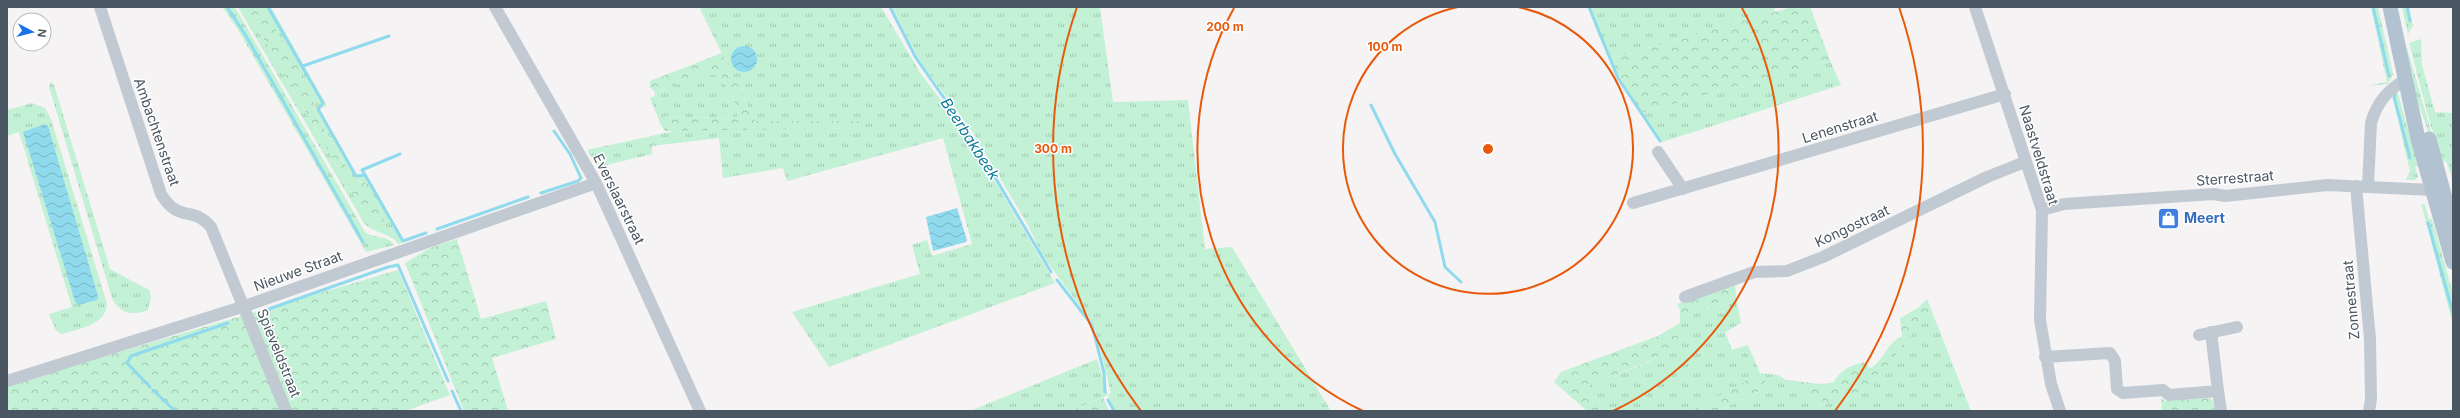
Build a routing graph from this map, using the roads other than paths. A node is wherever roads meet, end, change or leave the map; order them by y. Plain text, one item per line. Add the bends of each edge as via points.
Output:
1 (100, 7) edge
2 (496, 7) edge
3 (1975, 7) edge
4 (2390, 7) edge
5 (2406, 79) junction
6 (2005, 94) junction
7 (1658, 152) dead end
8 (2025, 162) junction
9 (596, 182) junction
10 (2362, 186) junction
11 (1683, 189) junction
12 (2443, 190) edge
13 (1633, 204) dead end
14 (2042, 210) junction
15 (2453, 228) edge
16 (2453, 262) edge
17 (1685, 297) dead end
18 (245, 306) junction
19 (2237, 328) dead end
20 (2045, 356) junction
21 (7, 381) edge
22 (2218, 390) junction
23 (286, 411) edge
24 (700, 411) edge
25 (2060, 411) edge
26 (2221, 411) edge
27 (2369, 411) edge

1 - 18 street, Ambachtenstraat via 161,194 168,207 177,212 197,215 211,227
2 - 9 street, Everslaarstraat
3 - 6 street, Naastveldstraat
4 - 5 main road
5 - 10 street, Zonnestraat via 2390,89 2374,114
5 - 12 main road
6 - 8 street, Naastveldstraat
6 - 11 street, Lenenstraat
7 - 11 street
8 - 14 street, Naastveldstraat
8 - 17 street, Kongostraat via 1987,177 1823,257 1786,271 1754,272
9 - 18 street, Nieuwe Straat
9 - 24 street, Everslaarstraat
10 - 12 street, Sterrestraat
10 - 14 street, Sterrestraat via 2327,185 2225,196 2214,194 2064,204
10 - 27 street, Zonnestraat via 2370,339
11 - 13 street, Lenenstraat
12 - 15 main road
12 - 16 main road
14 - 20 street, Naastveldstraat via 2040,320
18 - 21 street, Nieuwe Straat
18 - 23 street, Spieveldstraat
19 - 22 street via 2205,334
20 - 22 street via 2110,353 2115,362 2117,389 2124,393 2163,390 2169,395
20 - 25 street, Naastveldstraat
22 - 26 street

